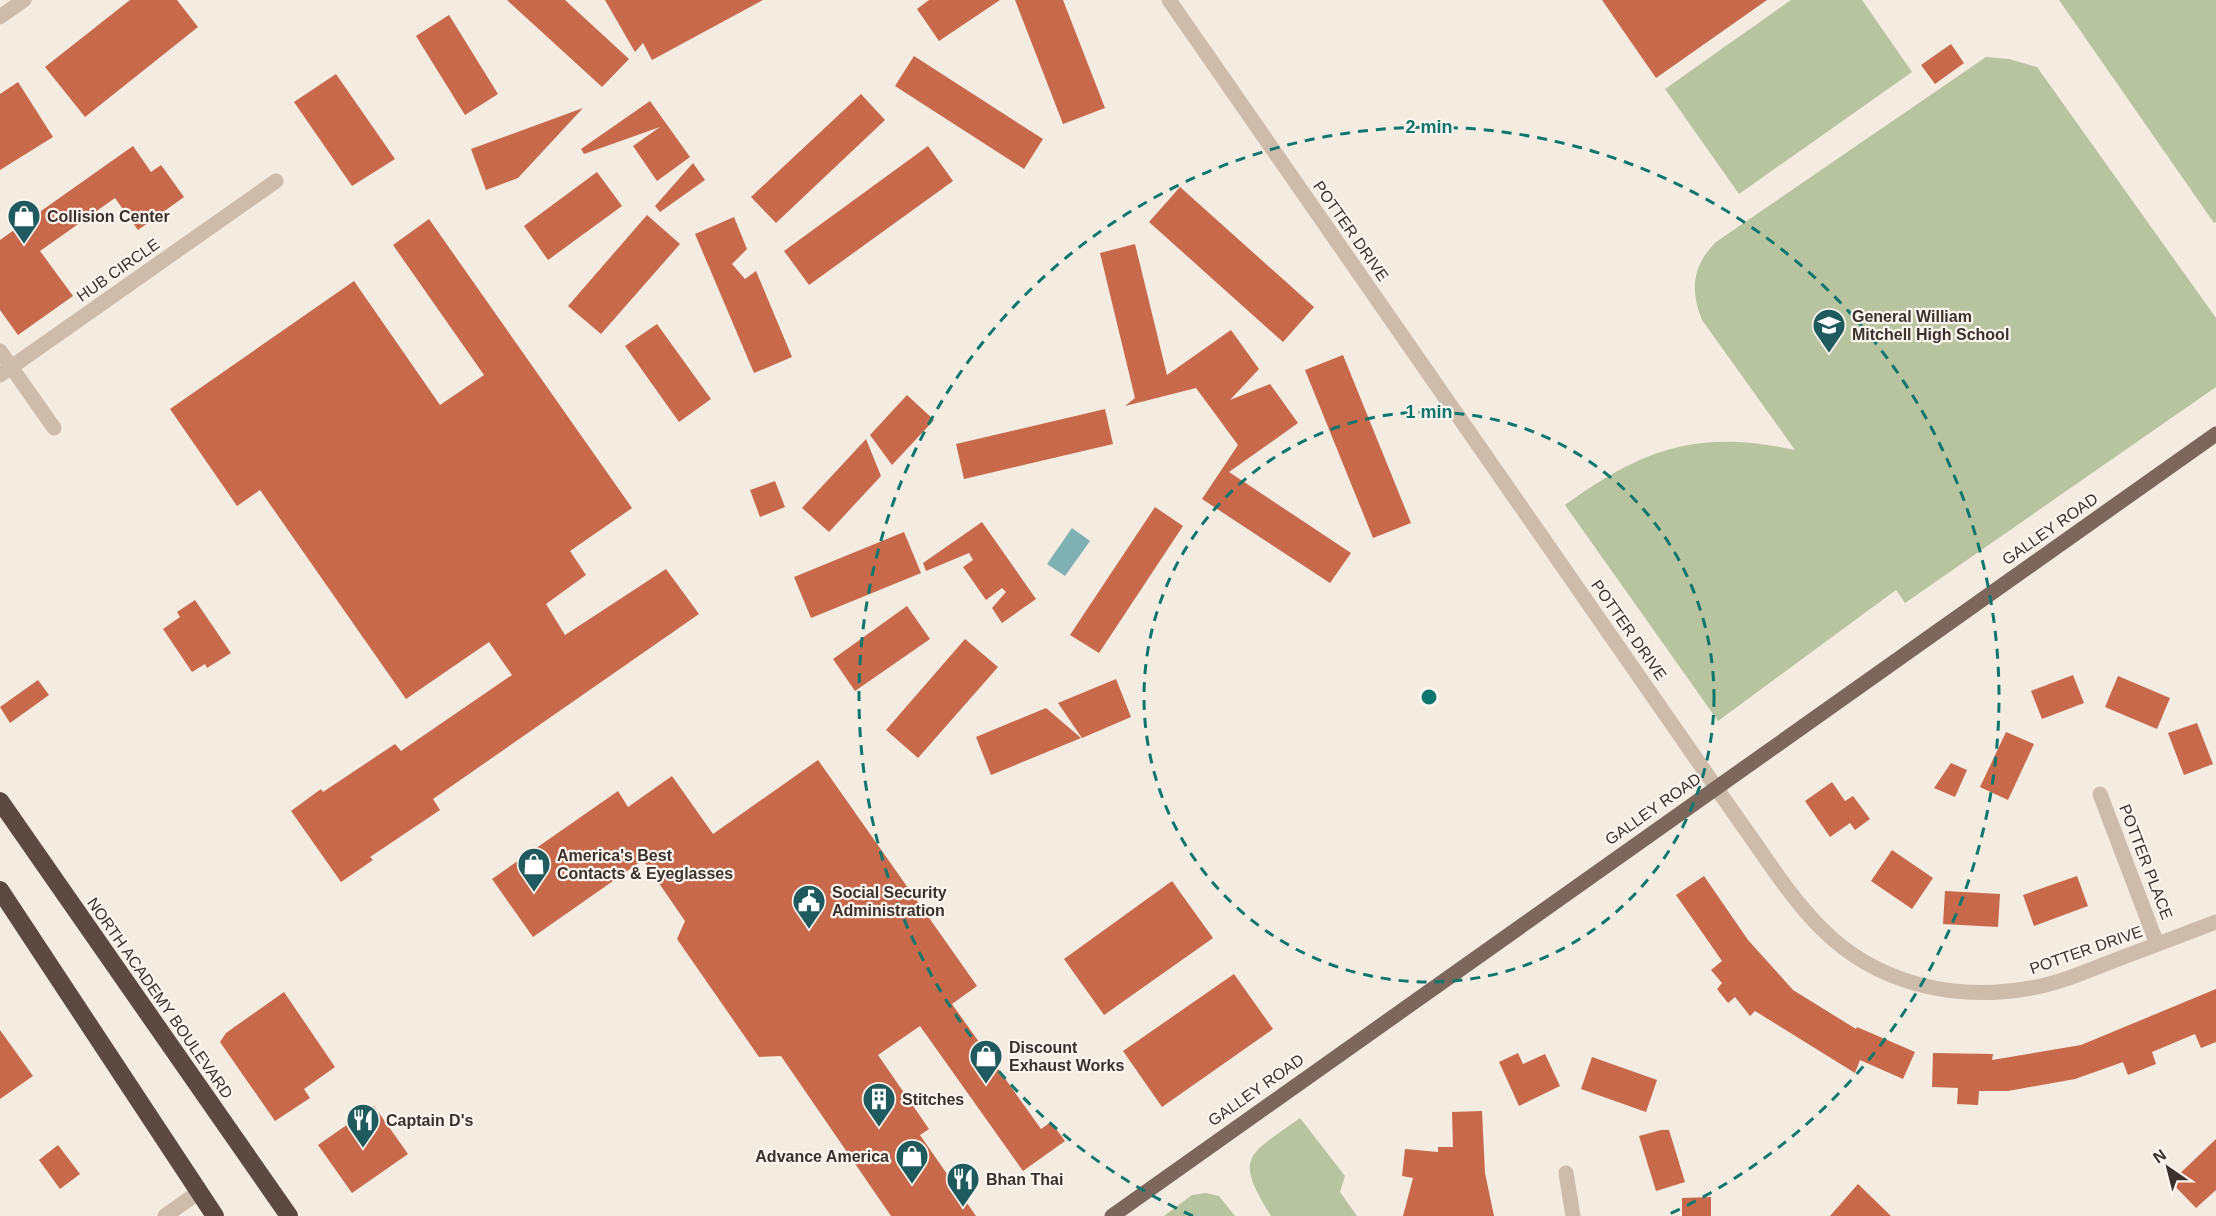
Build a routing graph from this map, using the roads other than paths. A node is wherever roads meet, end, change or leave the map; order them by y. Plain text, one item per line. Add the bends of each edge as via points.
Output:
1 (24, 0) edge
2 (1169, 0) edge
3 (0, 17) edge
4 (276, 181) dead end
5 (0, 351) edge
6 (5, 371) edge
7 (54, 428) dead end
8 (2216, 434) edge
9 (1716, 787) junction
10 (2100, 794) dead end
11 (0, 801) edge
12 (0, 890) edge
13 (2216, 922) edge
14 (2157, 944) junction
15 (1566, 1173) dead end
16 (199, 1192) junction
17 (165, 1216) edge
18 (215, 1216) edge
19 (289, 1216) edge
20 (1112, 1216) edge
21 (1573, 1216) edge

1 - 3 street
2 - 9 street, POTTER DRIVE
4 - 6 street, HUB CIRCLE
5 - 6 street
6 - 7 street
8 - 9 main road, GALLEY ROAD
9 - 14 street, POTTER DRIVE via 1806,912 1845,949 1888,975 1954,992 1989,994 2068,979
9 - 20 main road, GALLEY ROAD
10 - 14 street, POTTER PLACE
11 - 19 highway, NORTH ACADEMY BOULEVARD
12 - 16 highway
13 - 14 street, POTTER DRIVE
15 - 21 street
16 - 17 street
16 - 18 highway

